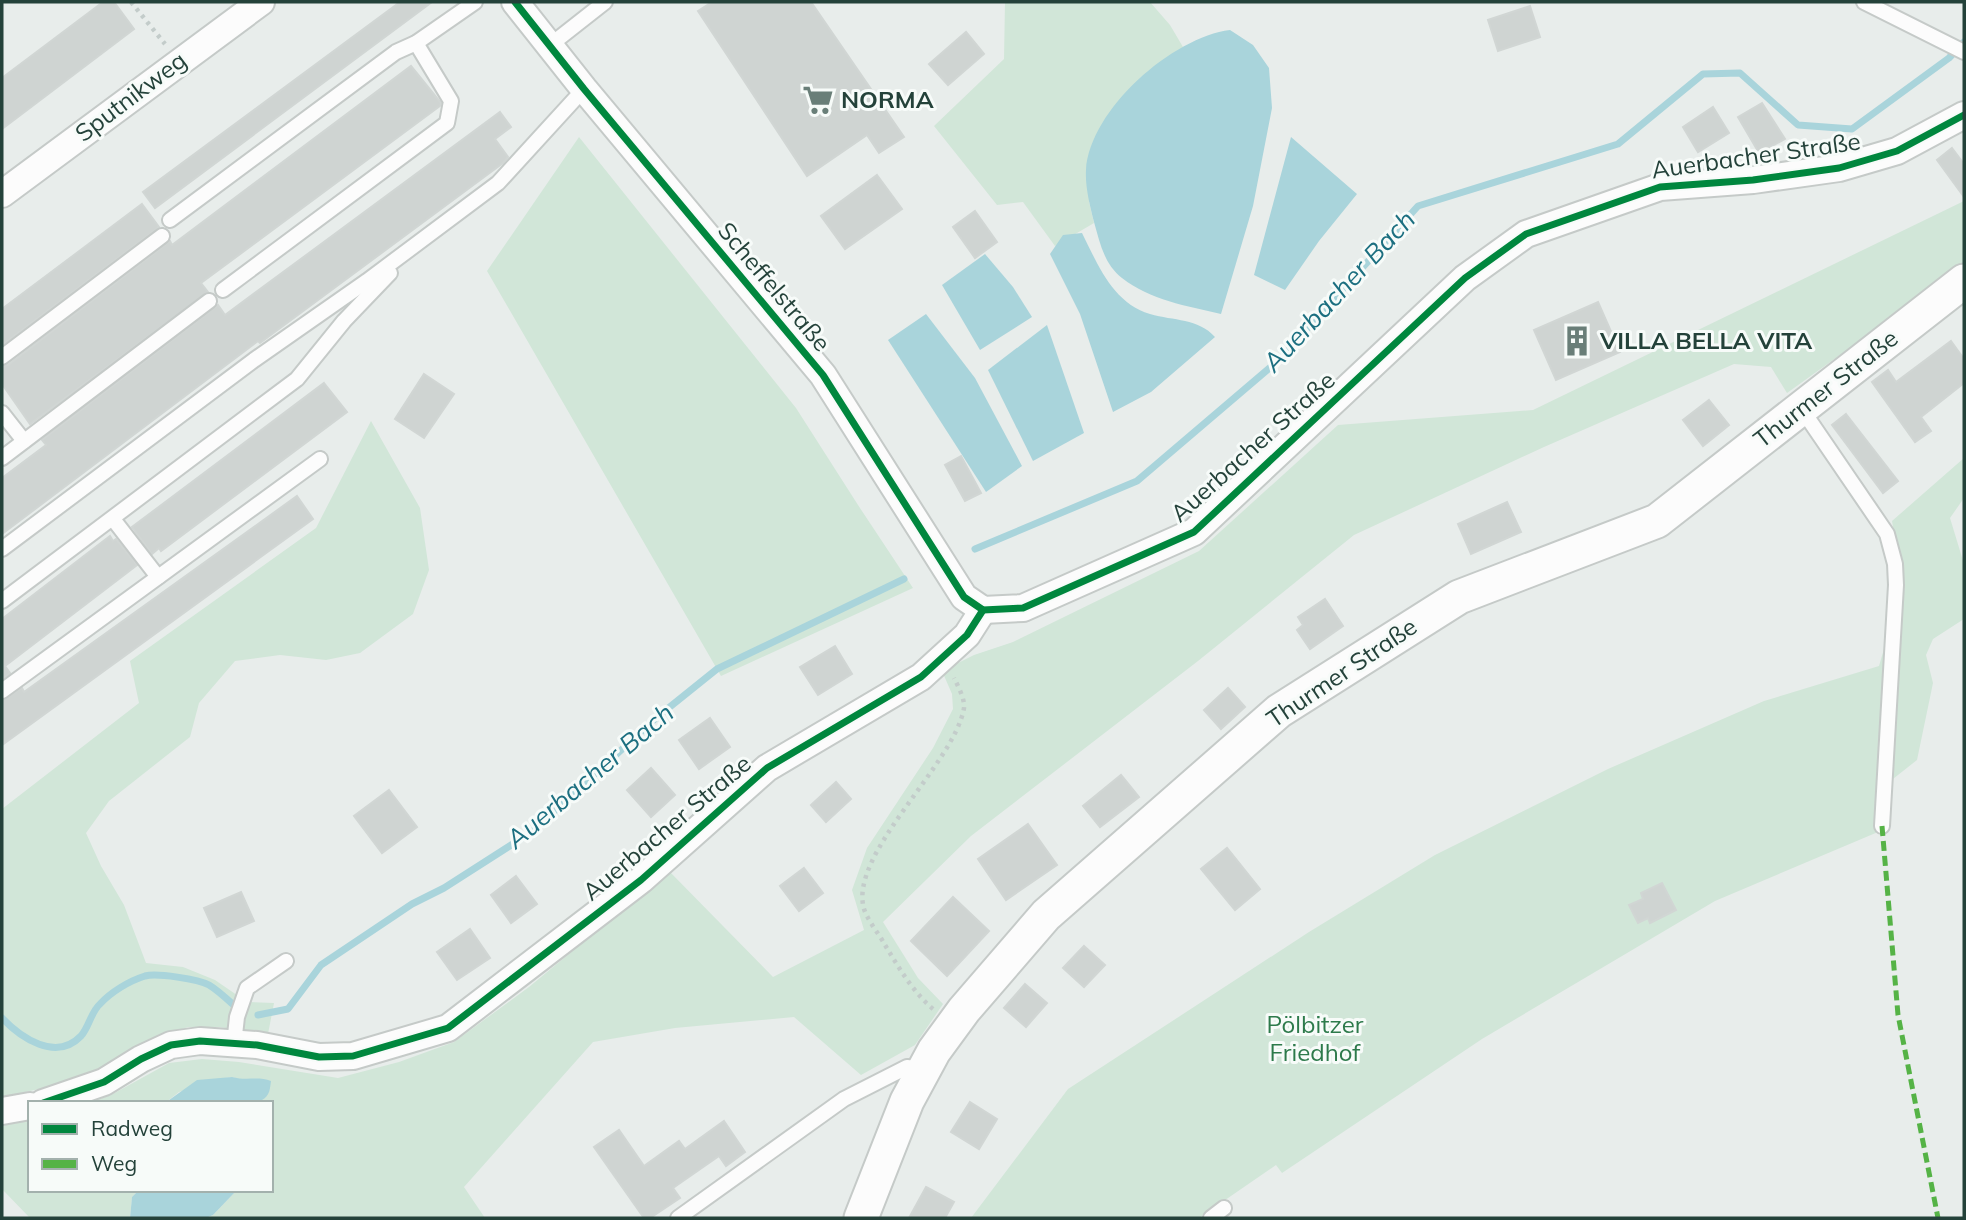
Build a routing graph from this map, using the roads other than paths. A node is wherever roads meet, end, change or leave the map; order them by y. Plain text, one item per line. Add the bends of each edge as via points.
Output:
1 (261, 2) edge
2 (475, 2) edge
3 (515, 2) edge
4 (605, 2) edge
5 (1864, 2) edge
6 (416, 43) junction
7 (549, 46) junction
8 (1964, 52) edge
9 (584, 89) junction
10 (1964, 115) edge
11 (2, 194) edge
12 (170, 220) dead end
13 (162, 236) dead end
14 (417, 243) junction
15 (1964, 281) edge
16 (223, 290) dead end
17 (209, 301) dead end
18 (2, 357) edge
19 (1801, 408) junction
20 (2, 413) edge
21 (24, 441) junction
22 (2, 458) edge
23 (320, 459) dead end
24 (113, 519) junction
25 (2, 549) edge
26 (158, 577) junction
27 (2, 601) edge
28 (983, 610) junction
29 (2, 691) edge
30 (1882, 826) dead end
31 (286, 961) dead end
32 (234, 1044) junction
33 (924, 1070) junction
34 (49, 1101) edge
35 (28, 1106) edge
36 (2, 1111) edge
37 (1224, 1208) dead end
38 (678, 1218) edge
39 (862, 1218) edge
40 (1211, 1218) edge

1 - 11 street, Sputnikweg
2 - 6 lane
3 - 7 street, Scheffelstraße
4 - 7 lane
5 - 8 lane
6 - 12 lane via 397,52
6 - 16 lane via 452,100 447,123
7 - 9 street, Scheffelstraße
9 - 14 lane via 498,183
9 - 28 street, Scheffelstraße via 823,375 964,597
10 - 28 street, Auerbacher Straße via 1897,151 1839,168 1660,187 1526,234 1465,278 1194,532 1023,608
13 - 18 lane
14 - 24 lane via 297,379
14 - 25 lane
15 - 19 street, Thurmer Straße
17 - 21 lane
19 - 30 lane via 1887,534 1895,564
19 - 33 street, Thurmer Straße via 1657,521 1459,597 1279,711 1046,915 953,1025
20 - 21 lane
21 - 22 lane
23 - 26 lane
24 - 26 lane
24 - 27 lane
26 - 29 lane
28 - 32 street, Auerbacher Straße via 967,635 921,677 767,768 642,880 448,1028 353,1056
31 - 32 lane via 247,988
32 - 34 street, Auerbacher Straße via 200,1041 172,1045 104,1082
33 - 38 lane via 907,1067 844,1100
33 - 39 street, Thurmer Straße via 907,1101
35 - 36 street
37 - 40 lane

